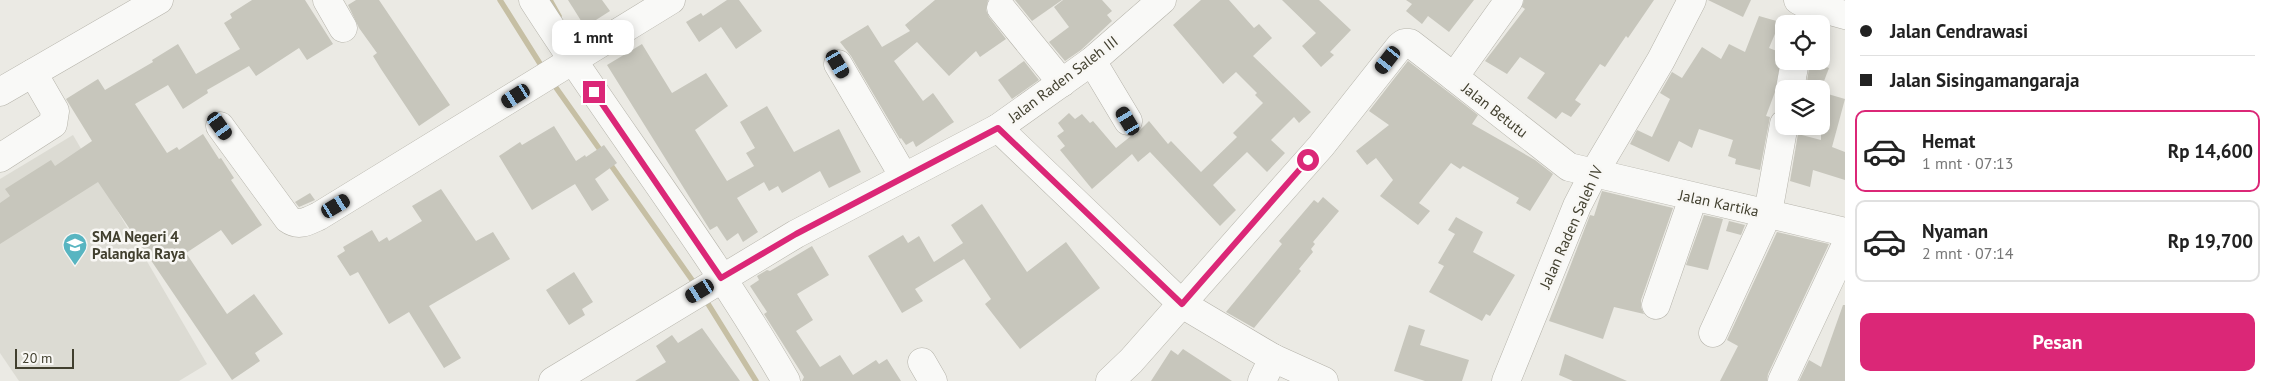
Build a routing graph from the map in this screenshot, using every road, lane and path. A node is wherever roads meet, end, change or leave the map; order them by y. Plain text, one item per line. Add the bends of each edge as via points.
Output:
1 (159, 0) edge
2 (327, 0) edge
3 (533, 0) edge
4 (670, 0) edge
5 (1162, 0) edge
6 (1509, 0) edge
7 (1692, 0) edge
8 (1001, 8) dead end
9 (1802, 9) edge
10 (1845, 15) edge
11 (343, 28) dead end
12 (1092, 60) junction
13 (572, 62) junction
14 (838, 64) dead end
15 (33, 72) junction
16 (1454, 77) junction
17 (1062, 84) junction
18 (0, 92) edge
19 (1128, 121) dead end
20 (220, 126) dead end
21 (998, 128) junction
22 (1782, 135) edge
23 (0, 158) edge
24 (1594, 173) junction
25 (904, 177) junction
26 (1693, 198) junction
27 (1768, 213) junction
28 (1845, 232) edge
29 (1845, 247) edge
30 (721, 278) junction
31 (1182, 304) junction
32 (1656, 305) dead end
33 (1713, 333) dead end
34 (1267, 370) edge
35 (586, 372) edge
36 (552, 381) edge
37 (786, 381) edge
38 (1110, 381) edge
39 (1324, 381) edge
40 (1506, 381) edge
41 (1782, 381) edge

1 - 15 street
2 - 11 street
3 - 13 street
4 - 13 street
5 - 12 street, Jalan Raden Saleh III
6 - 16 street, Jalan Betutu
7 - 24 street, Jalan Raden Saleh IV via 1661,60
8 - 17 street
9 - 10 street
12 - 17 street, Jalan Raden Saleh III
12 - 19 street
13 - 20 street via 320,216 298,224 288,219
13 - 30 street
14 - 25 street
15 - 18 street
15 - 23 street via 55,111 54,124
16 - 24 street, Jalan Betutu via 1569,167
16 - 31 street via 1410,43 1400,46 1321,146
17 - 21 street, Jalan Raden Saleh III
21 - 25 street, Jalan Raden Saleh III
21 - 31 street
22 - 27 street
24 - 26 street, Jalan Kartika
24 - 40 street, Jalan Raden Saleh IV
25 - 30 street, Jalan Raden Saleh III
26 - 27 street, Jalan Kartika
26 - 32 street
27 - 28 street, Jalan Kartika
27 - 33 street
29 - 41 street
30 - 35 street, Jalan Raden Saleh III
30 - 37 street
31 - 34 street
31 - 38 street
34 - 39 street
35 - 36 street, Jalan Raden Saleh III

